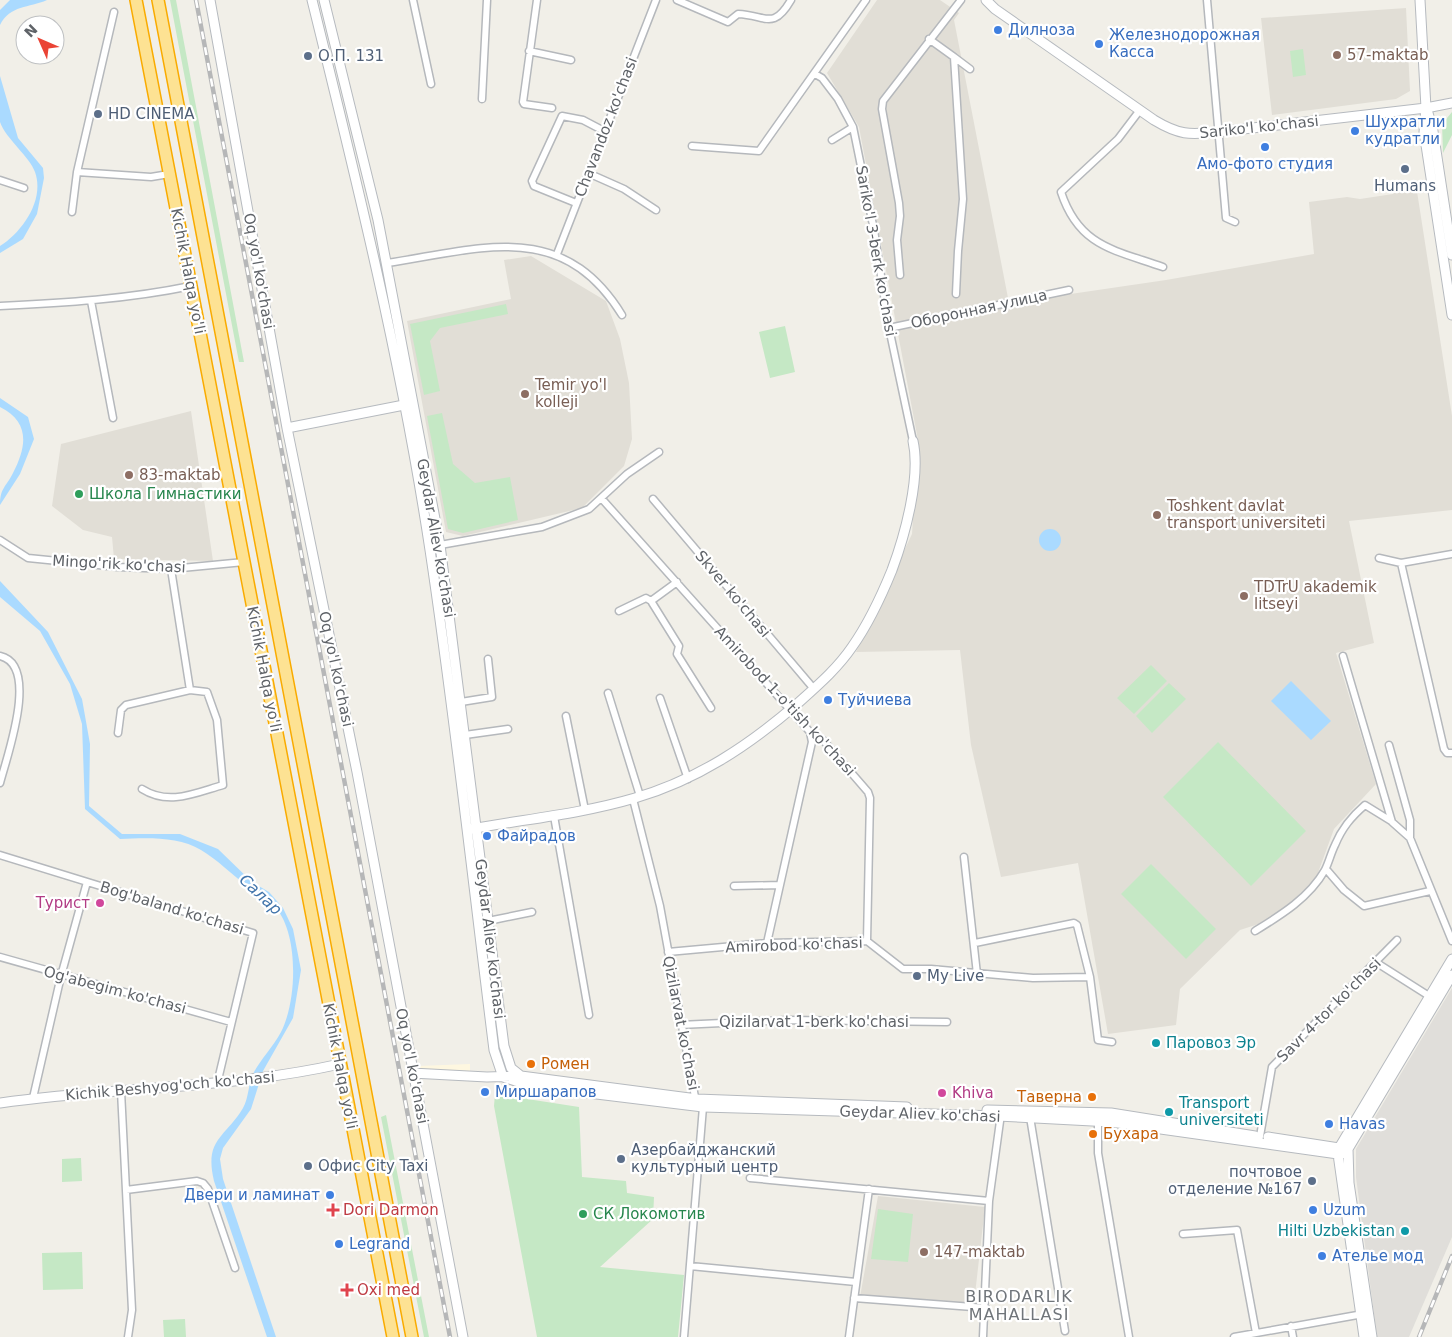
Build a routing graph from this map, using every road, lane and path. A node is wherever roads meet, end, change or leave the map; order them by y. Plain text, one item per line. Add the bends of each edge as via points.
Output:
1 (136, 0) edge
2 (158, 0) edge
3 (210, 0) edge
4 (312, 0) edge
5 (324, 0) edge
6 (414, 0) edge
7 (487, 0) edge
8 (537, 0) edge
9 (656, 0) edge
10 (677, 0) edge
11 (792, 0) edge
12 (866, 0) edge
13 (961, 0) edge
14 (986, 0) edge
15 (1207, 0) edge
16 (1420, 0) edge
17 (114, 12) dead end
18 (929, 39) junction
19 (529, 50) junction
20 (954, 56) junction
21 (571, 60) dead end
22 (970, 69) dead end
23 (172, 73) junction
24 (815, 74) junction
25 (151, 77) junction
26 (431, 84) dead end
27 (482, 99) dead end
28 (1452, 102) edge
29 (552, 108) dead end
30 (1426, 108) junction
31 (1140, 110) junction
32 (853, 127) junction
33 (604, 131) junction
34 (1217, 132) junction
35 (832, 140) dead end
36 (692, 146) dead end
37 (361, 147) junction
38 (349, 151) junction
39 (77, 172) junction
40 (588, 173) junction
41 (169, 174) junction
42 (0, 180) edge
43 (24, 188) dead end
44 (576, 203) junction
45 (656, 210) dead end
46 (72, 212) dead end
47 (1235, 222) dead end
48 (557, 254) junction
49 (1452, 255) edge
50 (387, 263) junction
51 (374, 265) junction
52 (1163, 267) dead end
53 (900, 275) dead end
54 (191, 286) junction
55 (1069, 290) dead end
56 (956, 294) dead end
57 (90, 302) junction
58 (0, 306) edge
59 (622, 315) dead end
60 (1452, 315) edge
61 (889, 328) junction
62 (408, 404) junction
63 (113, 418) dead end
64 (286, 428) junction
65 (913, 440) joint
66 (659, 452) dead end
67 (602, 499) junction
68 (653, 499) dead end
69 (0, 540) edge
70 (440, 545) junction
71 (430, 547) junction
72 (1452, 554) edge
73 (1379, 558) dead end
74 (244, 562) junction
75 (1401, 563) junction
76 (171, 569) junction
77 (677, 582) junction
78 (651, 601) junction
79 (619, 611) dead end
80 (2, 656) edge
81 (1343, 656) dead end
82 (488, 659) dead end
83 (814, 689) junction
84 (190, 690) junction
85 (608, 693) dead end
86 (660, 698) dead end
87 (461, 702) junction
88 (711, 708) dead end
89 (790, 710) junction
90 (566, 716) dead end
91 (508, 728) dead end
92 (810, 732) junction
93 (118, 733) dead end
94 (465, 735) junction
95 (1389, 745) dead end
96 (0, 750) edge
97 (9, 752) junction
98 (1452, 753) edge
99 (688, 779) junction
100 (0, 783) edge
101 (142, 789) dead end
102 (636, 798) junction
103 (585, 810) junction
104 (554, 816) junction
105 (1392, 822) junction
106 (476, 828) junction
107 (466, 830) junction
108 (1410, 838) junction
109 (0, 855) edge
110 (964, 857) dead end
111 (1326, 869) junction
112 (87, 882) junction
113 (780, 885) junction
114 (734, 886) dead end
115 (1430, 891) junction
116 (532, 912) dead end
117 (488, 921) junction
118 (1255, 931) dead end
119 (867, 940) junction
120 (1397, 940) dead end
121 (1452, 941) edge
122 (975, 943) junction
123 (767, 944) junction
124 (668, 952) junction
125 (0, 958) edge
126 (1452, 959) edge
127 (1377, 963) junction
128 (977, 974) junction
129 (1452, 975) edge
130 (61, 976) junction
131 (495, 976) junction
132 (1090, 976) junction
133 (485, 977) junction
134 (1429, 996) junction
135 (589, 1015) dead end
136 (231, 1022) junction
137 (947, 1022) dead end
138 (680, 1025) junction
139 (1112, 1042) dead end
140 (358, 1060) junction
141 (340, 1064) junction
142 (412, 1073) junction
143 (521, 1076) junction
144 (503, 1077) junction
145 (217, 1084) junction
146 (121, 1091) junction
147 (33, 1098) junction
148 (697, 1099) junction
149 (0, 1103) edge
150 (703, 1107) junction
151 (1002, 1113) junction
152 (1030, 1117) junction
153 (1111, 1117) junction
154 (1098, 1121) junction
155 (1260, 1139) junction
156 (1338, 1151) junction
157 (1347, 1153) junction
158 (750, 1178) dead end
159 (869, 1189) junction
160 (126, 1190) junction
161 (989, 1201) junction
162 (1182, 1234) dead end
163 (690, 1266) junction
164 (235, 1268) dead end
165 (856, 1282) junction
166 (854, 1298) junction
167 (986, 1308) junction
168 (1364, 1314) junction
169 (1291, 1326) junction
170 (1065, 1331) dead end
171 (1256, 1333) junction
172 (128, 1337) edge
173 (393, 1337) edge
174 (412, 1337) edge
175 (463, 1337) edge
176 (684, 1337) edge
177 (849, 1337) edge
178 (984, 1337) edge
179 (1129, 1337) edge
180 (1234, 1337) edge
181 (1293, 1337) edge
182 (1364, 1337) edge
183 (1372, 1337) edge

1 - 25 highway, Kichik Halqa yo'li
2 - 23 highway, Kichik Halqa yo'li
3 - 64 main road, Oq yo'l ko'chasi
4 - 38 main road, Geydar Aliev ko'chasi
5 - 37 main road, Geydar Aliev ko'chasi
6 - 26 street
7 - 27 street
8 - 19 street
9 - 33 street, Chavandoz ko'chasi
10 - 11 street via 728,22 740,14 762,20 778,18
12 - 24 street
13 - 18 street
14 - 31 main road, Sariko'l ko'chasi
15 - 34 street
16 - 30 main road
17 - 39 street
18 - 20 street
18 - 53 street via 883,101 882,109 899,203 897,240
19 - 21 street
19 - 29 street via 523,104
20 - 22 street
20 - 56 street via 964,199
23 - 25 highway
23 - 140 highway, Kichik Halqa yo'li
24 - 32 street, Sariko'l 3-berk ko'chasi via 838,99
24 - 36 street via 759,152
25 - 41 highway, Kichik Halqa yo'li
28 - 30 main road, Sariko'l ko'chasi
30 - 34 main road, Sariko'l ko'chasi
30 - 49 main road via 1433,131
30 - 60 main road via 1424,132
31 - 34 main road, Sariko'l ko'chasi via 1180,133
31 - 52 street via 1118,139 1061,192 1069,214 1098,243
32 - 35 street
32 - 61 street, Sariko'l 3-berk ko'chasi via 874,230
33 - 40 street, Chavandoz ko'chasi
33 - 44 street via 583,120 562,116 532,181 534,186
34 - 47 street via 1226,218
37 - 38 main road
37 - 50 main road, Geydar Aliev ko'chasi
38 - 51 main road, Geydar Aliev ko'chasi
39 - 41 street via 152,177
39 - 46 street
40 - 44 street, Chavandoz ko'chasi
40 - 45 street via 624,189
41 - 54 highway, Kichik Halqa yo'li
42 - 43 street
44 - 48 street, Chavandoz ko'chasi
48 - 50 street via 522,247 493,247
48 - 59 street via 591,275
50 - 51 main road
50 - 62 main road, Geydar Aliev ko'chasi
51 - 62 main road, Geydar Aliev ko'chasi
54 - 57 street
54 - 74 highway, Kichik Halqa yo'li
55 - 61 street, Оборонная улица
57 - 58 street
57 - 63 street
61 - 65 street, Sariko'l 3-berk ko'chasi
62 - 64 main road
62 - 70 main road, Geydar Aliev ko'chasi
62 - 71 main road, Geydar Aliev ko'chasi
64 - 142 main road, Oq yo'l ko'chasi via 357,772
65 - 83 main road via 916,456 913,485 889,577 858,638
66 - 67 street via 627,474
67 - 70 street via 589,509 542,527
67 - 77 street, Amirobod 1-o'tish ko'chasi
68 - 83 street, Skver ko'chasi
69 - 76 street, Mingo'rik ko'chasi via 28,558
70 - 71 main road
70 - 87 main road, Geydar Aliev ko'chasi
71 - 107 main road, Geydar Aliev ko'chasi
72 - 75 street
73 - 75 street
74 - 76 street, Mingo'rik ko'chasi
74 - 141 highway, Kichik Halqa yo'li
75 - 98 street via 1444,749
76 - 84 street
77 - 78 street
77 - 89 street, Amirobod 1-o'tish ko'chasi
78 - 79 street via 646,598
78 - 88 street via 679,646 677,654
80 - 97 street via 17,669 21,689
81 - 105 street
82 - 87 street via 492,696
83 - 89 main road
84 - 93 street via 126,705 121,710
84 - 101 street via 207,692 218,720 224,785 168,798
85 - 102 street, Qizilarvat ko'chasi
86 - 99 street
87 - 94 main road, Geydar Aliev ko'chasi
89 - 92 street, Amirobod 1-o'tish ko'chasi
89 - 99 main road via 748,743
90 - 103 street
91 - 94 street
92 - 113 street via 812,742
92 - 119 street, Amirobod 1-o'tish ko'chasi via 823,740 870,794
94 - 106 main road, Geydar Aliev ko'chasi
95 - 108 street via 1410,820
96 - 97 street
97 - 100 street
99 - 102 main road
102 - 103 main road
102 - 124 street, Qizilarvat ko'chasi
103 - 104 main road
104 - 106 main road
104 - 135 street
105 - 108 street
105 - 111 street via 1365,805 1348,820
106 - 107 main road
106 - 117 main road, Geydar Aliev ko'chasi
107 - 133 main road, Geydar Aliev ko'chasi
108 - 115 street
109 - 112 street, Bog'baland ko'chasi
110 - 122 street
111 - 115 street via 1364,906
111 - 118 street via 1316,884 1288,910
112 - 130 street
112 - 136 street, Bog'baland ko'chasi via 253,933
113 - 114 street
113 - 123 street
115 - 121 street
116 - 117 street
117 - 131 main road, Geydar Aliev ko'chasi
119 - 123 street, Amirobod ko'chasi
119 - 128 street, Amirobod ko'chasi via 903,969
120 - 127 street, Savr 4-tor ko'chasi
122 - 128 street
122 - 132 street via 1074,923 1080,929
123 - 124 street, Amirobod ko'chasi
124 - 138 street, Qizilarvat ko'chasi
125 - 130 street, Og'abegim ko'chasi
126 - 134 main road
127 - 134 street
127 - 155 street, Savr 4-tor ko'chasi via 1272,1067
128 - 132 street, Amirobod ko'chasi via 1033,978
129 - 157 main road via 1354,1135
130 - 136 street, Og'abegim ko'chasi
130 - 147 street
131 - 133 main road
131 - 143 main road, Geydar Aliev ko'chasi via 506,1055 511,1068
132 - 139 street via 1098,1040
133 - 144 main road, Geydar Aliev ko'chasi via 495,1057
134 - 156 main road
136 - 145 street, Bog'baland ko'chasi
137 - 138 street, Qizilarvat 1-berk ko'chasi via 788,1020
138 - 148 street, Qizilarvat ko'chasi
140 - 141 highway
140 - 174 highway, Kichik Halqa yo'li
141 - 145 main road, Kichik Beshyog'och ko'chasi
141 - 173 highway, Kichik Halqa yo'li
142 - 144 main road, Geydar Aliev ko'chasi
142 - 175 main road, Oq yo'l ko'chasi
143 - 144 main road, Geydar Aliev ko'chasi
143 - 148 main road, Geydar Aliev ko'chasi
144 - 150 main road, Geydar Aliev ko'chasi via 531,1086
145 - 146 main road, Kichik Beshyog'och ko'chasi
146 - 147 main road, Kichik Beshyog'och ko'chasi
146 - 160 street
147 - 149 main road, Kichik Beshyog'och ko'chasi
148 - 150 street, Qizilarvat ko'chasi
148 - 151 main road, Geydar Aliev ko'chasi
150 - 151 main road, Geydar Aliev ko'chasi
150 - 163 street, Qizilarvat ko'chasi
151 - 152 main road, Geydar Aliev ko'chasi
151 - 153 main road, Geydar Aliev ko'chasi
151 - 161 street
152 - 154 main road, Geydar Aliev ko'chasi
152 - 170 street
153 - 154 main road, Geydar Aliev ko'chasi
153 - 155 main road, Geydar Aliev ko'chasi
154 - 179 street via 1098,1153
155 - 156 main road, Geydar Aliev ko'chasi
156 - 157 main road
156 - 168 main road
157 - 168 main road
158 - 159 street
159 - 161 street
159 - 165 street
160 - 164 street via 196,1181 203,1183 208,1189
160 - 172 street via 132,1310
161 - 167 street
162 - 171 street via 1237,1230
163 - 165 street
163 - 176 street, Qizilarvat ko'chasi
165 - 166 street
166 - 167 street
166 - 177 street
167 - 178 street
168 - 169 street
168 - 182 main road
168 - 183 main road
169 - 171 street
169 - 181 street
171 - 180 street

